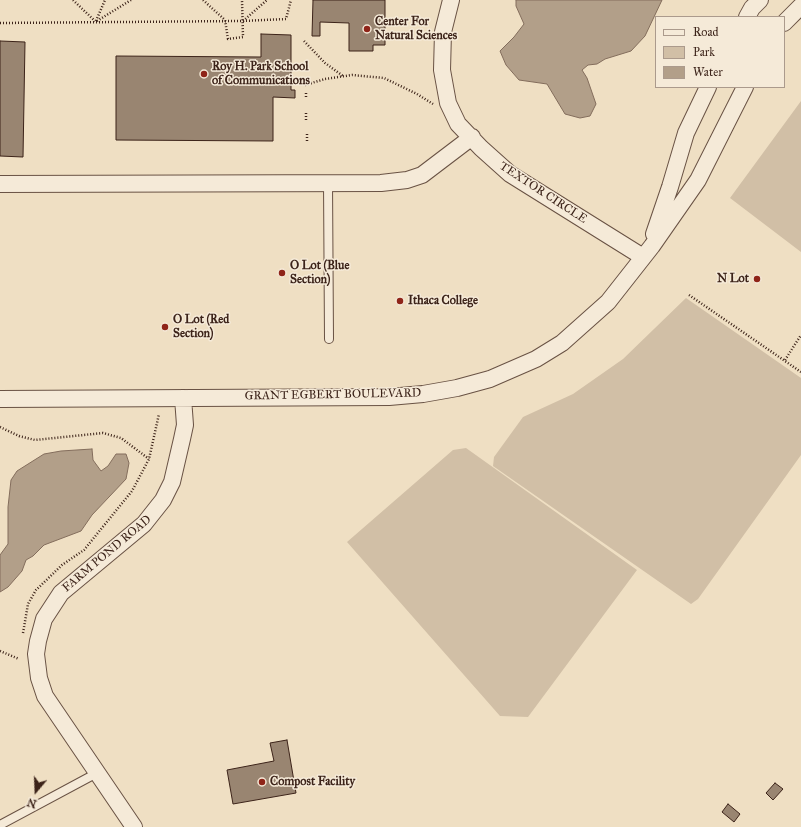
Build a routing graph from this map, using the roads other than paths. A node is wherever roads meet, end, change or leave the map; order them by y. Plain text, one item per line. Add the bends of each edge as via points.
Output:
1 (451, 0) edge
2 (760, 0) edge
3 (801, 6) edge
4 (748, 16) edge
5 (785, 22) edge
6 (708, 88) edge
7 (744, 88) edge
8 (472, 137) junction
9 (328, 182) junction
10 (0, 184) edge
11 (643, 257) junction
12 (329, 339) dead end
13 (183, 398) junction
14 (0, 399) edge
15 (97, 773) junction
16 (0, 825) edge
17 (134, 827) edge

1 - 8 street, TEXTOR CIRCLE via 443,32 442,70 448,103 458,124
2 - 4 street
3 - 5 street
6 - 11 street, GRANT EGBERT BOULEVARD via 686,133 659,219
7 - 11 street, GRANT EGBERT BOULEVARD via 698,180
8 - 9 street via 422,175 407,180 380,183
8 - 11 street, TEXTOR CIRCLE via 510,174
9 - 10 street
9 - 12 lane
11 - 13 street, GRANT EGBERT BOULEVARD via 608,302 562,343 536,359 490,379 430,393 389,397
13 - 14 street, GRANT EGBERT BOULEVARD
13 - 15 street, FARM POND ROAD via 185,425 176,466 168,492 158,509 144,524 54,600 40,630 36,654 39,678 50,705
15 - 16 lane
15 - 17 street, FARM POND ROAD

